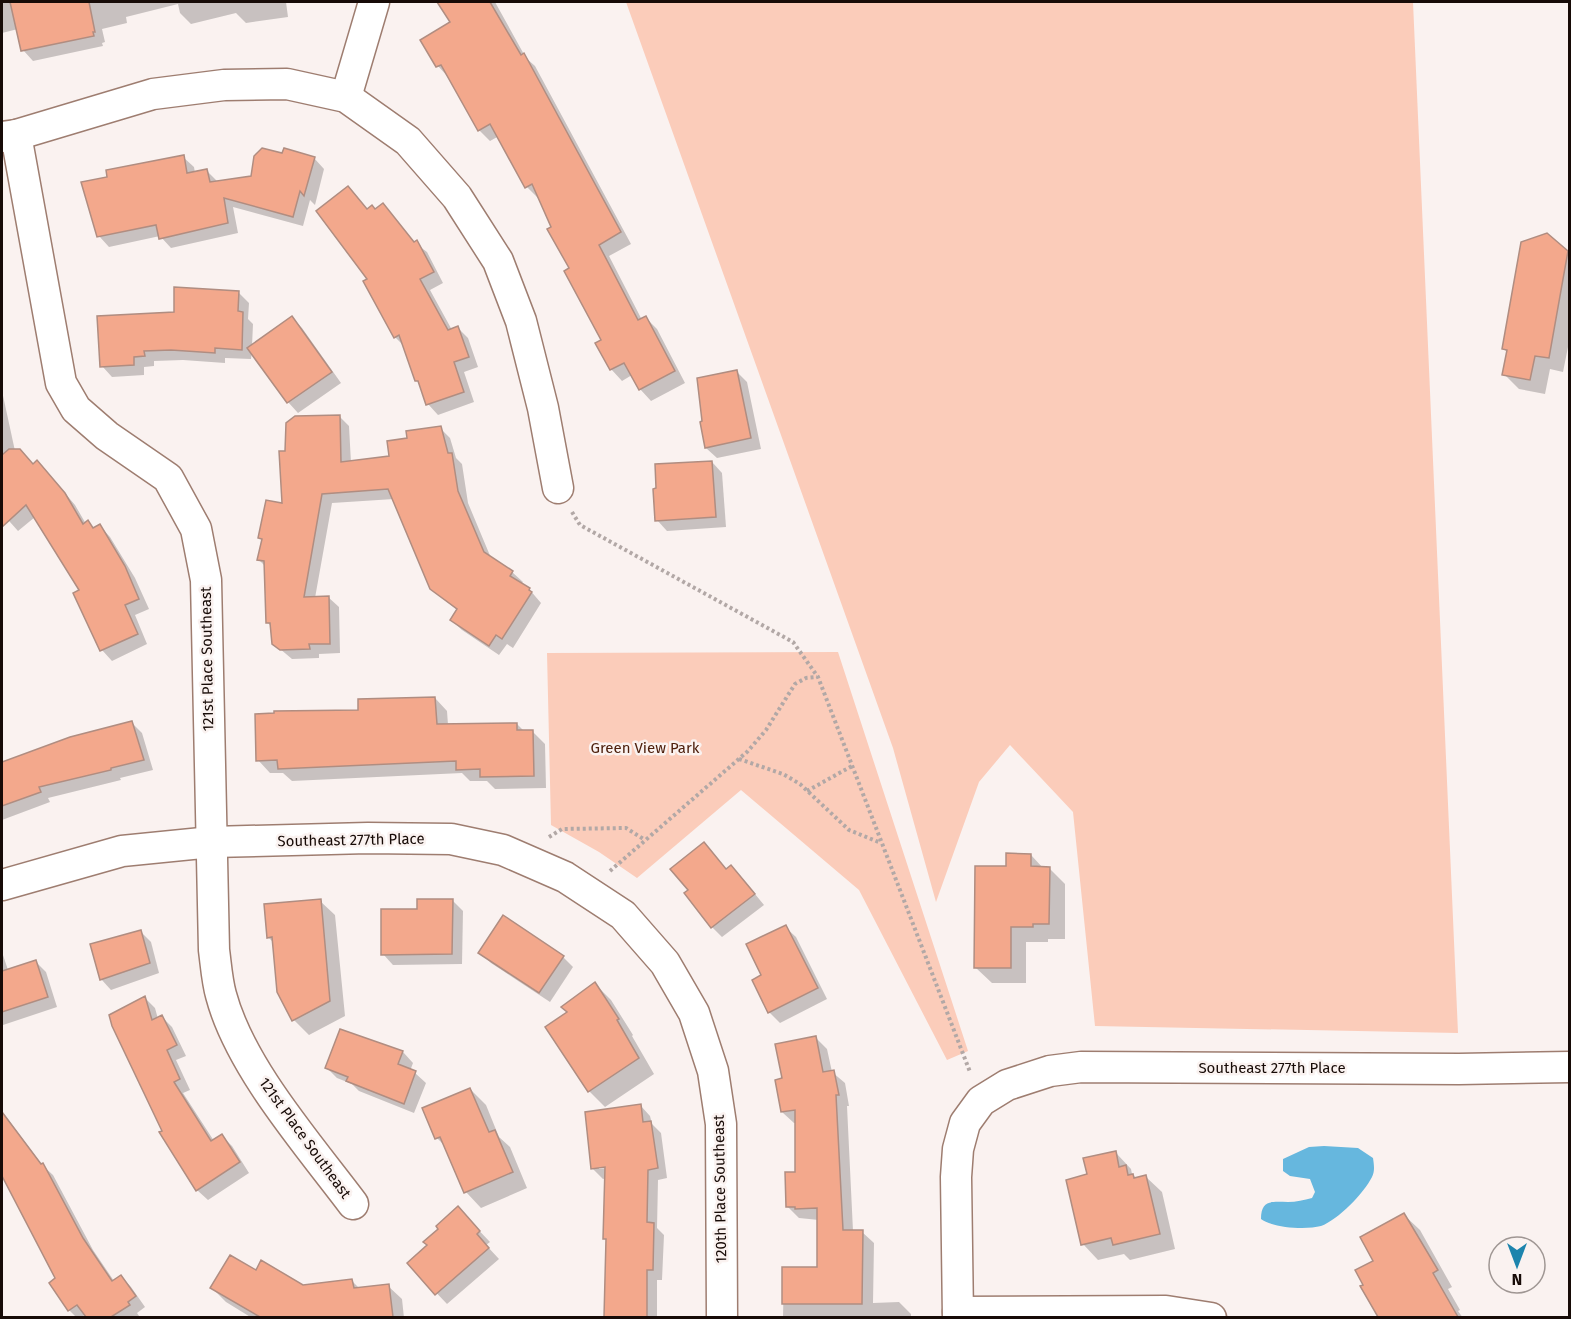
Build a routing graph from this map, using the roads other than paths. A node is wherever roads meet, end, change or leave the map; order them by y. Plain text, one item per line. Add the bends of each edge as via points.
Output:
1 (374, 2) edge
2 (346, 97) junction
3 (9, 136) edge
4 (558, 488) road end
5 (212, 842) junction
6 (2, 885) edge
7 (664, 963) joint
8 (1569, 1067) edge
9 (353, 1204) dead end
10 (958, 1315) edge
11 (722, 1317) edge
12 (1211, 1317) edge

1 - 2 street
2 - 3 street via 287,84 224,84 153,94
2 - 4 street via 408,141 457,197 498,261 521,321
3 - 5 street, 121st Place Southeast via 61,383 76,409 168,478 196,529 206,580
5 - 6 street, Southeast 277th Place via 122,851
5 - 7 street, Southeast 277th Place via 451,839 503,850 565,877 623,915
5 - 9 street, 121st Place Southeast via 214,950 221,994 234,1033 266,1086
7 - 11 street, 120th Place Southeast via 694,1013 713,1071 721,1124
8 - 10 street, Southeast 277th Place via 1081,1067 1050,1071 1007,1085 981,1101 965,1123 958,1149
10 - 12 street via 1166,1311

